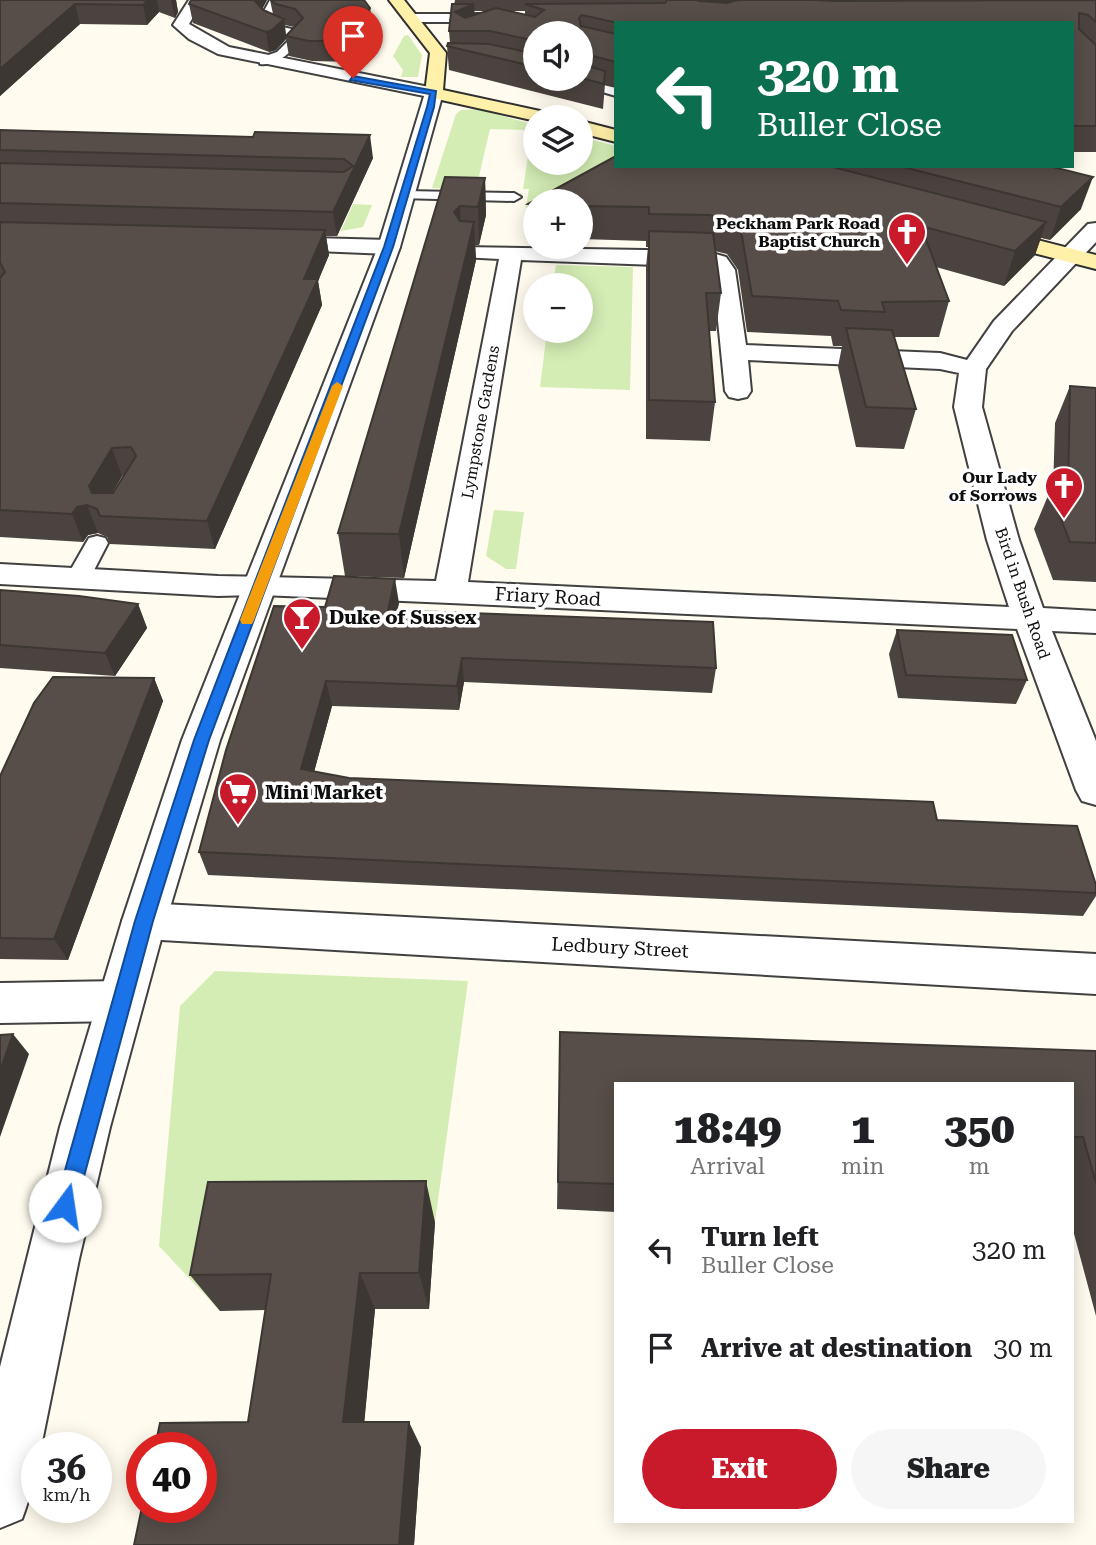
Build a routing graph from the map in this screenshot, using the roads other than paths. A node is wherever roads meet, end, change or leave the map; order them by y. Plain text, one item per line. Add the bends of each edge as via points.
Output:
1 (275, 0) edge
2 (396, 0) edge
3 (189, 4) edge
4 (412, 19) junction
5 (496, 22) junction
6 (517, 24) edge
7 (476, 31) edge
8 (264, 61) junction
9 (593, 86) edge
10 (614, 92) edge
11 (434, 93) junction
12 (523, 113) edge
13 (593, 130) edge
14 (614, 135) edge
15 (405, 195) junction
16 (514, 197) dead end
17 (962, 227) edge
18 (1096, 229) edge
19 (251, 243) edge
20 (389, 247) junction
21 (470, 252) edge
22 (511, 253) junction
23 (1068, 255) junction
24 (1096, 262) edge
25 (734, 352) junction
26 (973, 369) junction
27 (738, 391) dead end
28 (97, 543) edge
29 (0, 574) edge
30 (78, 578) junction
31 (261, 585) junction
32 (450, 592) junction
33 (1030, 618) junction
34 (1096, 622) edge
35 (1096, 790) edge
36 (144, 921) junction
37 (1096, 974) edge
38 (121, 1001) junction
39 (0, 1003) edge
40 (7, 1435) edge
41 (0, 1497) edge

1 - 8 lane via 264,20 297,38 281,54
2 - 4 main road
3 - 8 street via 181,25 195,36 224,51
4 - 5 street
4 - 11 main road via 446,61
5 - 6 street
5 - 7 lane
8 - 11 street
9 - 10 lane
11 - 12 main road
11 - 15 street
13 - 14 main road
15 - 16 lane
15 - 20 street
17 - 23 main road
18 - 23 street, Bird in Bush Road
19 - 20 street
20 - 31 street
21 - 22 street
22 - 25 street via 718,262 724,270
22 - 32 street, Lympstone Gardens
23 - 24 main road
23 - 26 street, Bird in Bush Road via 1003,326
25 - 26 street via 940,361
25 - 27 street
26 - 33 street, Bird in Bush Road via 968,407 1003,540
28 - 30 lane
29 - 30 street, Friary Road
30 - 31 street, Friary Road
31 - 32 street, Friary Road
31 - 36 street via 201,740
32 - 33 street, Friary Road
33 - 34 street, Friary Road
33 - 35 street, Bird in Bush Road
36 - 37 street, Ledbury Street
36 - 38 street
38 - 39 street
38 - 40 street
40 - 41 street

